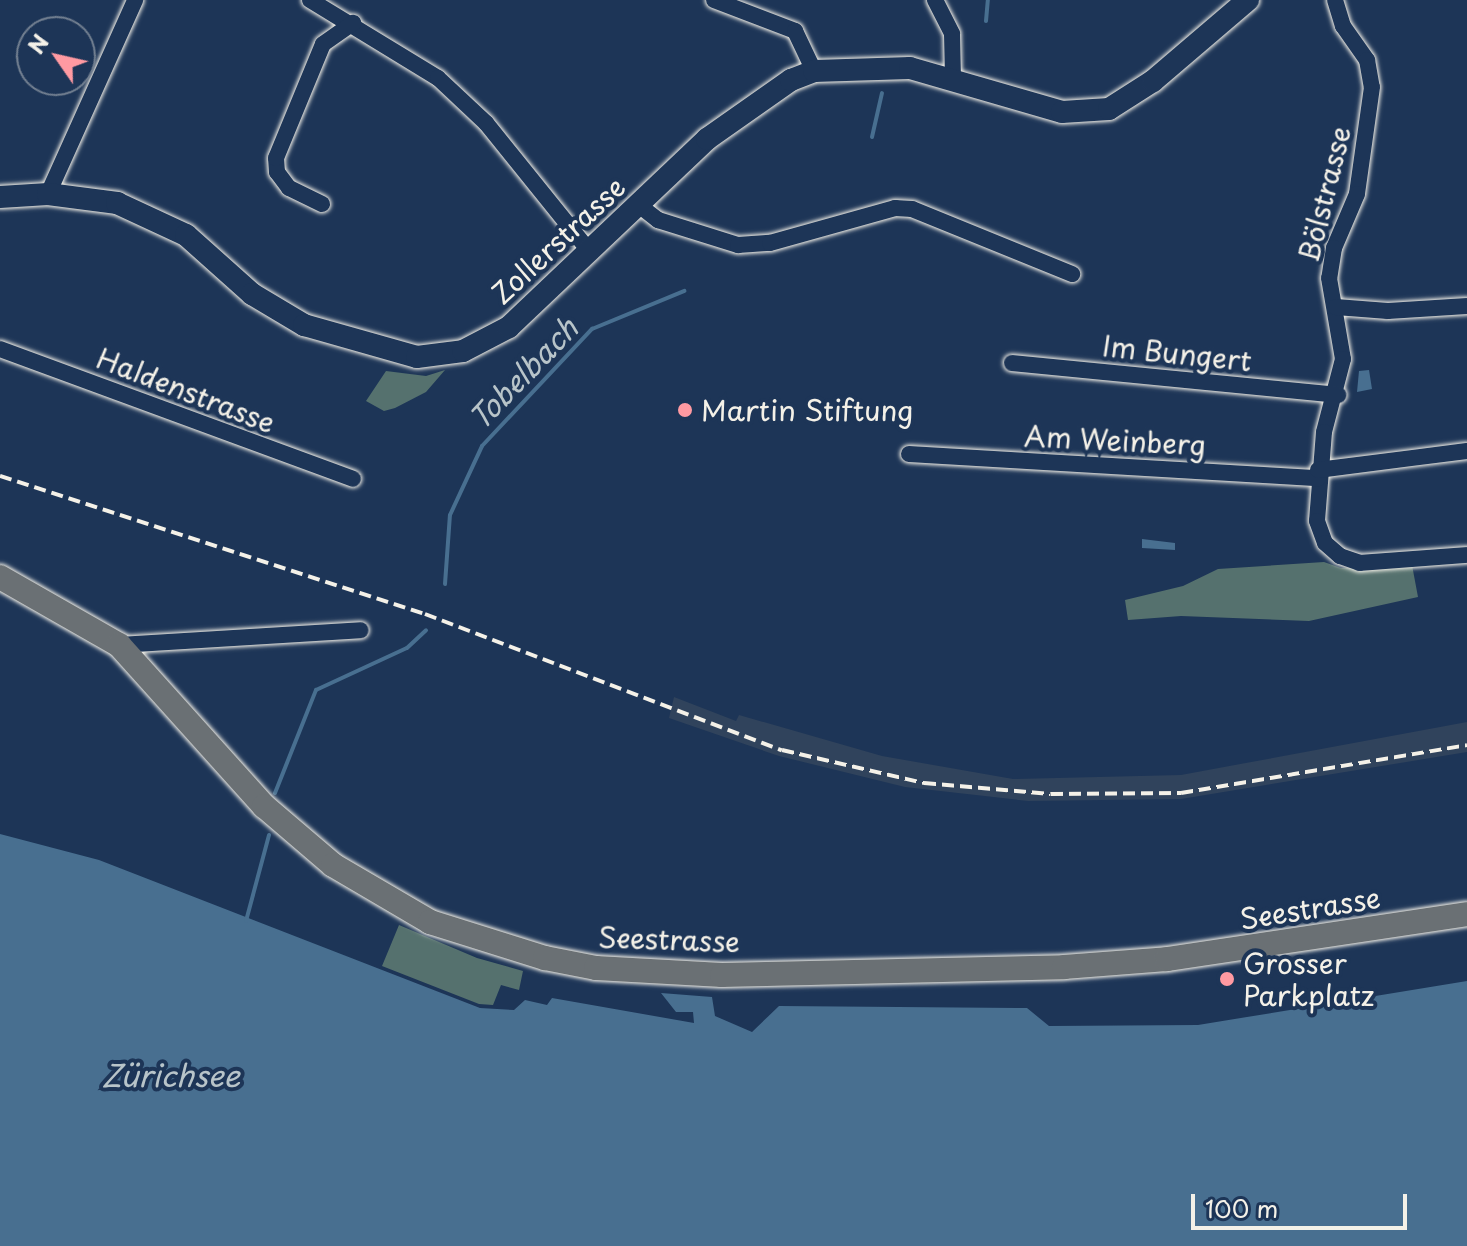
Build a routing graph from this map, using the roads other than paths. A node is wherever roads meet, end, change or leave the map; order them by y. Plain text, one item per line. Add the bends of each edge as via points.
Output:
1 (135, 0) edge
2 (310, 0) edge
3 (714, 0) edge
4 (935, 0) edge
5 (1248, 0) edge
6 (1335, 0) edge
7 (353, 23) junction
8 (814, 71) junction
9 (961, 81) junction
10 (48, 194) junction
11 (0, 197) edge
12 (322, 204) dead end
13 (640, 206) junction
14 (590, 252) junction
15 (1072, 274) dead end
16 (1467, 306) edge
17 (1336, 307) junction
18 (0, 349) edge
19 (1012, 363) dead end
20 (1338, 395) junction
21 (1467, 451) edge
22 (909, 454) dead end
23 (1318, 474) junction
24 (353, 479) dead end
25 (1467, 555) edge
26 (0, 577) edge
27 (361, 630) dead end
28 (119, 645) junction
29 (1467, 914) edge

1 - 10 street
2 - 7 street
3 - 8 street via 795,31
4 - 9 street via 952,34
5 - 9 street, Zollerstrasse via 1153,81 1109,109 1062,112
6 - 17 street, Bölstrasse via 1343,26 1367,60 1372,87 1357,194 1331,263
7 - 12 street via 323,44 276,158 277,172 289,188
7 - 14 street via 438,78 486,123
8 - 9 street, Zollerstrasse via 888,67
8 - 13 street, Zollerstrasse via 767,95 707,139
10 - 11 street, Zollerstrasse
10 - 14 street, Zollerstrasse via 117,203 153,216 186,235 252,294 304,325 417,357 463,351 509,327
13 - 14 street, Zollerstrasse
13 - 15 street via 658,220 738,245 770,243 895,208 912,209
16 - 17 street via 1388,311
17 - 20 street, Bölstrasse via 1343,359
18 - 24 street, Haldenstrasse
19 - 20 street, Im Bungert
20 - 23 street, Bölstrasse via 1324,432
21 - 23 street, Am Weinberg
22 - 23 street, Am Weinberg
23 - 25 street, Bölstrasse via 1317,521 1325,543 1340,556 1360,563
26 - 28 main road, Seestrasse
27 - 28 street
28 - 29 main road, Seestrasse via 264,806 333,865 430,922 501,948 575,965 722,975 1064,967 1181,958

